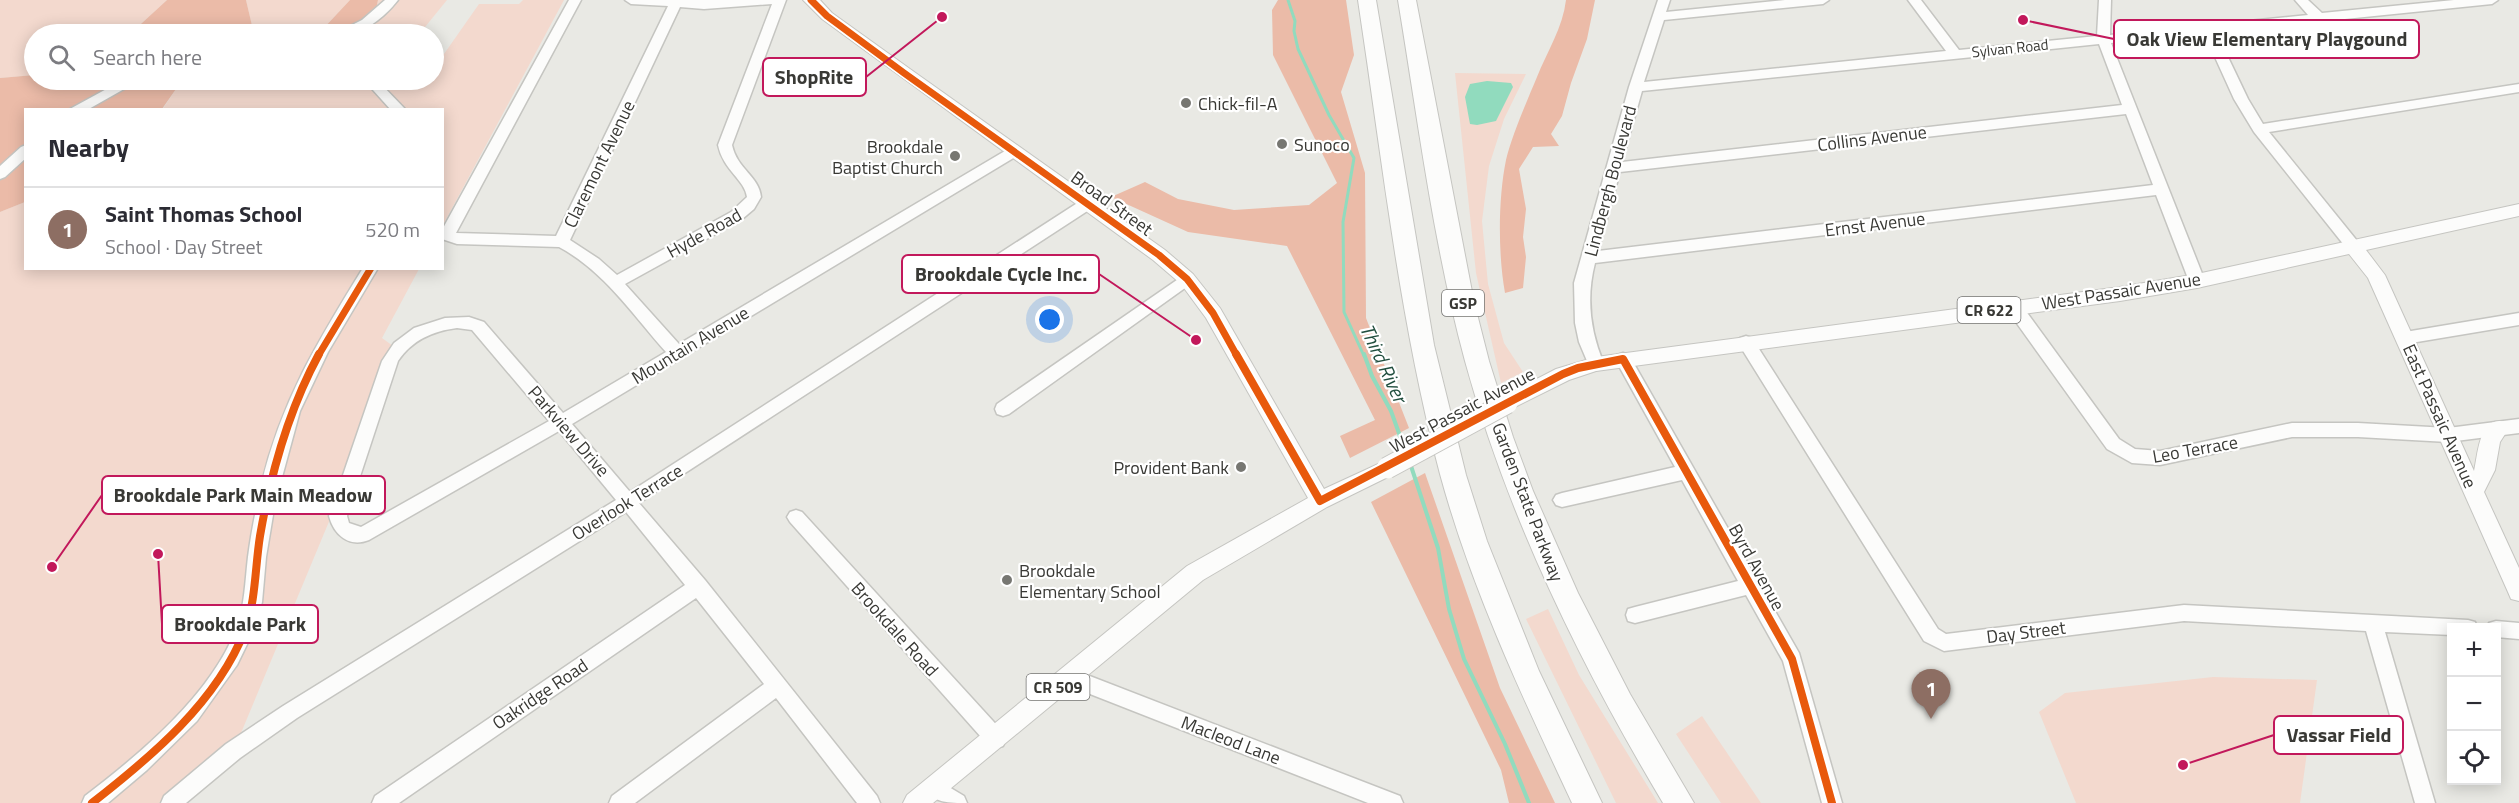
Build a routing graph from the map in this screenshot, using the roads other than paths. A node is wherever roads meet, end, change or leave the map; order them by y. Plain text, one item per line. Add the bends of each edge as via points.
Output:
1 (392, 0) edge
2 (402, 0) edge
3 (575, 0) edge
4 (634, 0) edge
5 (779, 0) edge
6 (810, 0) edge
7 (1367, 0) edge
8 (1407, 0) edge
9 (1664, 0) edge
10 (1823, 0) edge
11 (1914, 0) edge
12 (2105, 0) edge
13 (2301, 0) edge
14 (2492, 0) edge
15 (675, 5) junction
16 (1658, 17) junction
17 (2318, 17) junction
18 (366, 24) edge
19 (380, 24) edge
20 (2208, 28) junction
21 (2103, 38) junction
22 (1955, 54) junction
23 (1636, 87) junction
24 (2519, 88) edge
25 (114, 90) edge
26 (380, 90) edge
27 (79, 108) edge
28 (397, 108) edge
29 (2131, 109) junction
30 (2259, 129) junction
31 (1015, 151) junction
32 (24, 152) edge
33 (1613, 168) junction
34 (0, 174) edge
35 (2161, 189) junction
36 (1087, 204) junction
37 (2519, 210) edge
38 (2387, 238) junction
39 (561, 242) junction
40 (2353, 246) junction
41 (1589, 258) junction
42 (369, 270) edge
43 (2376, 275) junction
44 (1187, 279) junction
45 (2197, 281) junction
46 (614, 283) junction
47 (2014, 307) junction
48 (2519, 319) edge
49 (2405, 338) junction
50 (1746, 342) junction
51 (677, 353) junction
52 (1623, 359) junction
53 (1596, 364) junction
54 (1003, 409) dead end
55 (561, 422) junction
56 (2509, 427) edge
57 (2448, 435) junction
58 (1686, 472) junction
59 (2474, 492) junction
60 (1562, 500) dead end
61 (629, 501) junction
62 (1320, 501) junction
63 (796, 517) dead end
64 (363, 535) joint
65 (699, 586) junction
66 (1750, 586) junction
67 (2519, 592) edge
68 (1635, 615) dead end
69 (2373, 622) junction
70 (2447, 626) edge
71 (2501, 629) edge
72 (2519, 631) edge
73 (1069, 677) junction
74 (778, 685) junction
75 (996, 739) junction
76 (1658, 770) junction
77 (934, 788) junction
78 (92, 803) edge
79 (171, 803) edge
80 (382, 803) edge
81 (619, 803) edge
82 (870, 803) edge
83 (915, 803) edge
84 (957, 803) edge
85 (1393, 803) edge
86 (1587, 803) edge
87 (1679, 803) edge
88 (1684, 803) edge
89 (1832, 803) edge
90 (2425, 803) edge

1 - 18 street
2 - 19 street
3 - 39 street via 447,235 457,239
4 - 15 street
5 - 15 street
5 - 46 street, Hyde Road via 725,145 731,167 756,191 754,201 736,216
6 - 31 main road, Broad Street via 904,73
7 - 86 highway, GSP via 1422,345 1453,475 1521,663
8 - 76 highway, Garden State Parkway / GSP via 1454,260 1483,381 1509,459 1565,594
9 - 16 street, Lindbergh Boulevard
10 - 16 street
11 - 22 street
12 - 21 street
13 - 17 street
14 - 17 street, Sylvan Road
15 - 39 street, Claremont Avenue
16 - 23 street, Lindbergh Boulevard
17 - 20 street, Sylvan Road
20 - 21 street, Sylvan Road
20 - 30 street
21 - 22 street, Sylvan Road
21 - 29 street
22 - 23 street, Sylvan Road
23 - 33 street, Lindbergh Boulevard
24 - 30 street
25 - 27 street
26 - 28 street
29 - 33 street, Collins Avenue
29 - 35 street
30 - 40 street
31 - 36 main road, Broad Street
31 - 51 street, Mountain Avenue
32 - 34 street
33 - 41 street, Lindbergh Boulevard
35 - 41 street, Ernst Avenue
35 - 45 street
36 - 44 main road, Broad Street
36 - 61 street, Overlook Terrace
37 - 38 main road, West Passaic Avenue / CR 622
38 - 40 main road, West Passaic Avenue / CR 622
38 - 43 main road via 2375,256
39 - 46 street, Claremont Avenue via 575,248
40 - 43 main road, East Passaic Avenue
40 - 45 main road, West Passaic Avenue / CR 622
41 - 53 street, Lindbergh Boulevard via 1581,302 1587,342
42 - 78 street via 308,373 286,424 269,490 254,602 233,658 168,738
43 - 49 main road, East Passaic Avenue
44 - 54 street
44 - 62 main road, Broad Street via 1213,313
45 - 47 main road, West Passaic Avenue / CR 622
46 - 51 street, Claremont Avenue
47 - 50 main road, West Passaic Avenue / CR 622
47 - 57 street, Leo Terrace via 2113,444 2133,456 2160,458 2292,430
48 - 49 street
49 - 57 main road, East Passaic Avenue
50 - 52 main road, West Passaic Avenue / CR 622
50 - 69 street, Day Street via 1937,640 1944,643 2184,613
51 - 55 street, Mountain Avenue
52 - 53 main road, West Passaic Avenue / CR 622
52 - 58 street, Byrd Avenue
53 - 62 main road, West Passaic Avenue / CR 622, bridge via 1563,374
55 - 61 street, Parkview Drive
55 - 64 street, Mountain Avenue
55 - 64 street, Parkview Drive via 478,326 464,320 452,321 421,333 393,354 338,516 341,527
56 - 57 street, Leo Terrace
56 - 59 main road via 2490,439 2485,470
57 - 59 main road, East Passaic Avenue
58 - 60 street
58 - 66 street, Byrd Avenue
59 - 67 main road, East Passaic Avenue
61 - 65 street, Parkview Drive
61 - 79 street, Overlook Terrace via 290,712 232,751
62 - 73 main road, CR 509 via 1195,573
63 - 75 street, Brookdale Road
65 - 74 street, Parkview Drive
65 - 80 street, Oakridge Road
66 - 68 street
66 - 89 street, Byrd Avenue via 1792,659
69 - 70 street, Day Street
69 - 90 street
71 - 72 street
73 - 75 main road, CR 509
73 - 85 street, Macleod Lane
74 - 81 street
74 - 82 street, Parkview Drive
75 - 77 main road, CR 509
76 - 87 highway, Garden State Parkway / GSP
76 - 88 highway
77 - 83 main road, CR 509
77 - 84 street

